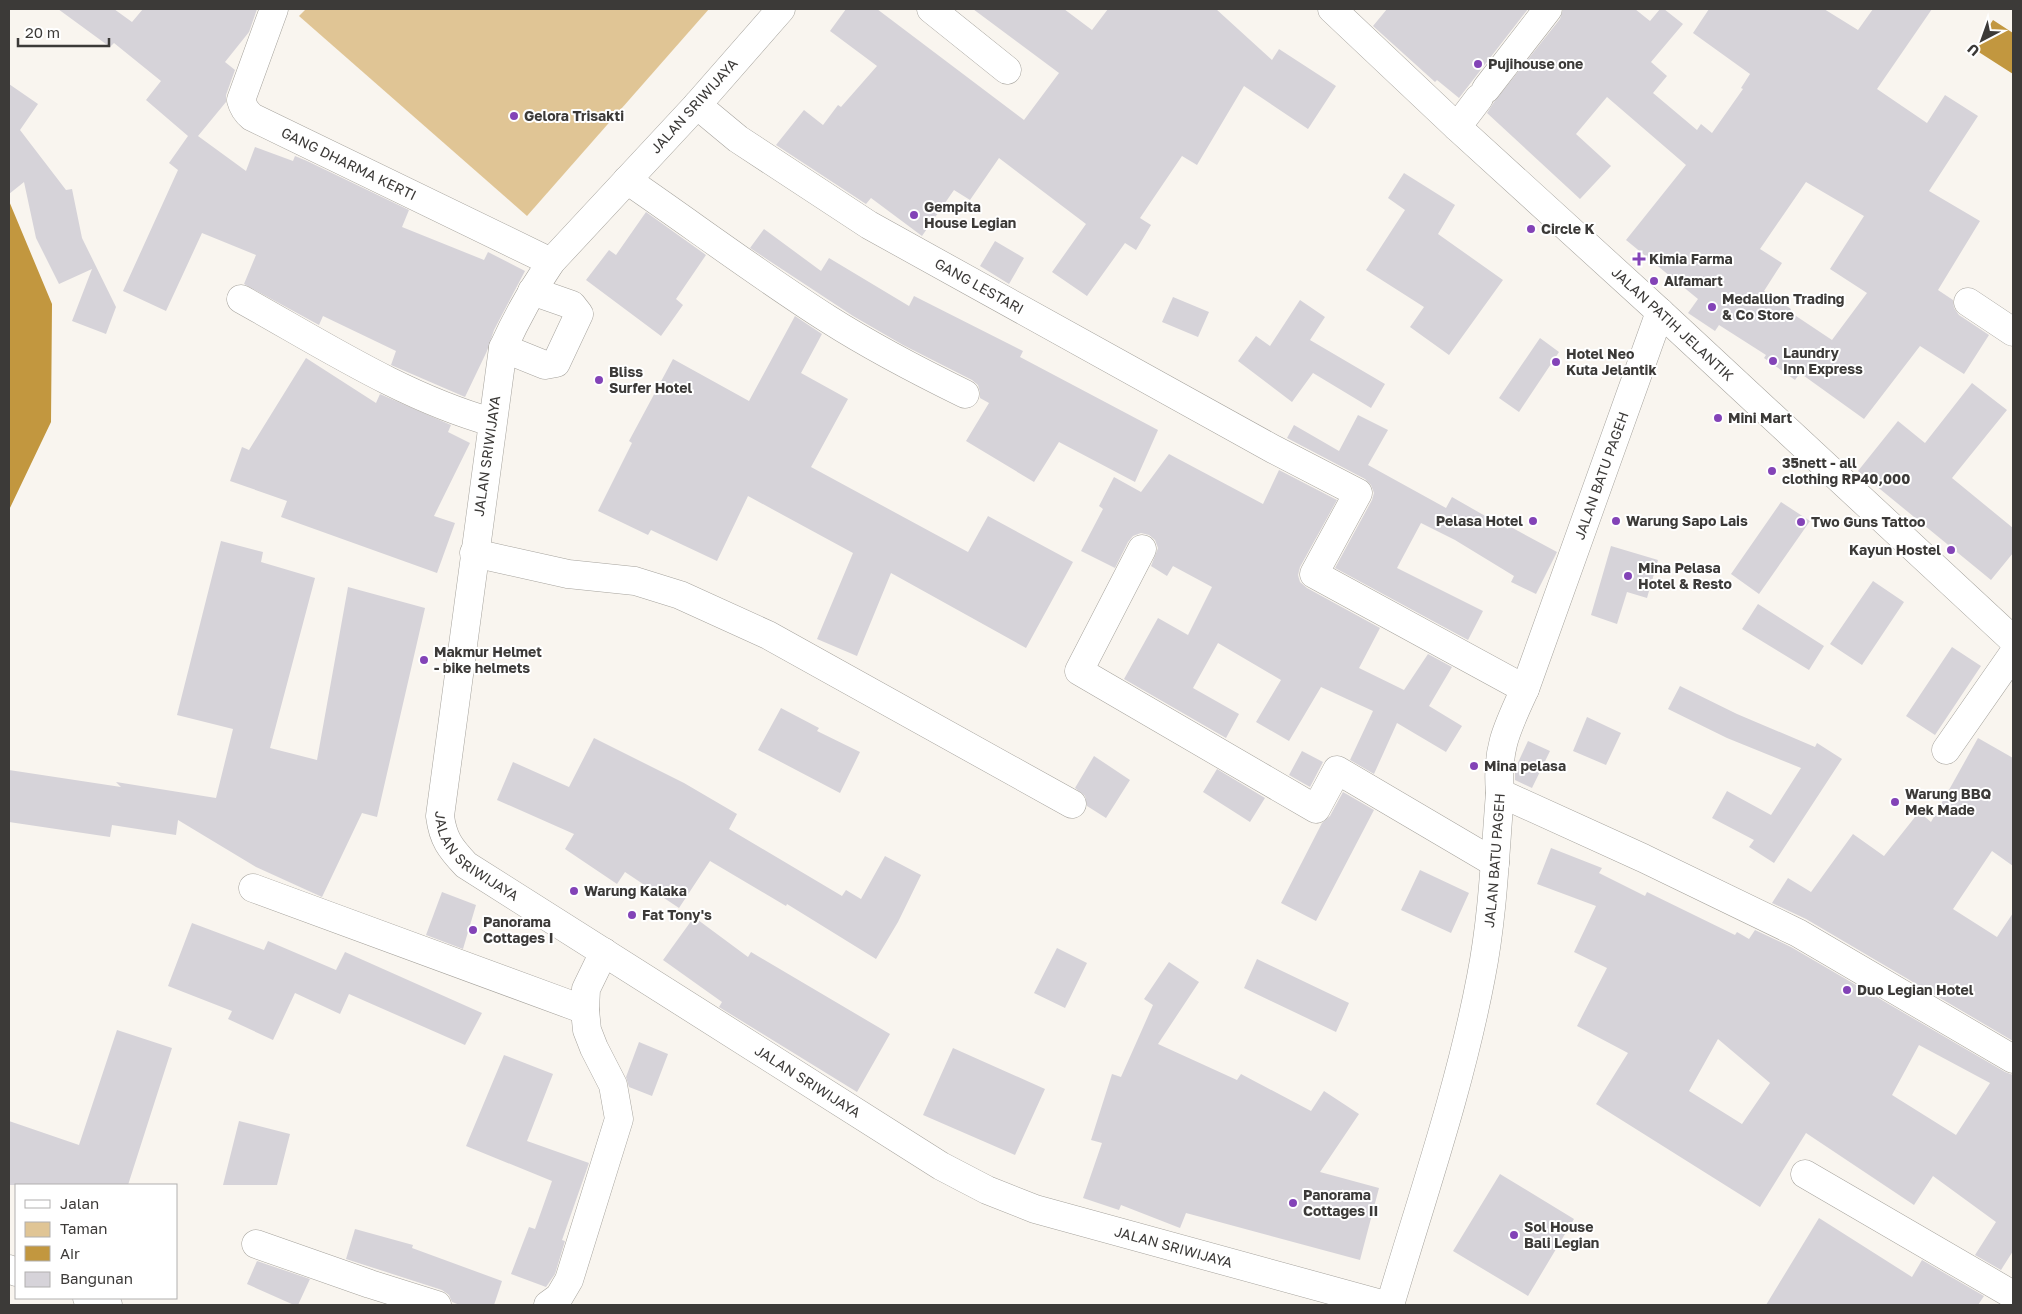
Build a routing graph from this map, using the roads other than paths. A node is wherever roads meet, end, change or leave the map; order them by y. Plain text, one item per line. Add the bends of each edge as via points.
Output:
1 (274, 9) edge
2 (781, 9) edge
3 (930, 9) edge
4 (1332, 9) edge
5 (1548, 9) edge
6 (1007, 70) dead end
7 (697, 105) junction
8 (1457, 127) junction
9 (627, 180) junction
10 (551, 262) junction
11 (532, 291) junction
12 (242, 299) dead end
13 (1968, 302) dead end
14 (1660, 312) junction
15 (2013, 332) edge
16 (503, 348) junction
17 (965, 394) dead end
18 (492, 422) junction
19 (1142, 549) dead end
20 (474, 553) junction
21 (2013, 640) edge
22 (2013, 654) edge
23 (1525, 690) junction
24 (1946, 750) dead end
25 (1500, 793) junction
26 (1072, 804) dead end
27 (1495, 863) junction
28 (253, 888) dead end
29 (604, 952) junction
30 (585, 1010) junction
31 (2013, 1059) edge
32 (1805, 1174) dead end
33 (256, 1244) dead end
34 (2013, 1295) edge
35 (90, 1299) edge
36 (555, 1303) edge
37 (108, 1305) edge
38 (437, 1305) edge
39 (1385, 1305) edge
40 (1390, 1305) edge

1 - 10 street, GANG DHARMA KERTI via 241,100 247,113
2 - 7 street, JALAN SRIWIJAYA
3 - 6 street
4 - 8 street, JALAN PATIH JELANTIK
5 - 8 street
7 - 9 street, JALAN SRIWIJAYA
7 - 23 street, GANG LESTARI via 738,139 869,225 1273,449 1358,492 1314,574
8 - 14 street, JALAN PATIH JELANTIK
9 - 10 street, JALAN SRIWIJAYA
9 - 17 street via 828,319
10 - 11 street, JALAN SRIWIJAYA
11 - 16 street, JALAN SRIWIJAYA
11 - 16 street via 572,305 579,314 556,363 545,365
12 - 18 street via 375,374 460,413
13 - 15 street
14 - 21 street, JALAN PATIH JELANTIK
14 - 23 street, JALAN BATU PAGEH
16 - 18 street, JALAN SRIWIJAYA
18 - 20 street, JALAN SRIWIJAYA
19 - 27 street via 1079,671 1316,808 1337,770
20 - 26 street via 568,574 635,581 680,595 768,635
20 - 29 street, JALAN SRIWIJAYA via 440,816 442,834 466,865
22 - 24 street
23 - 25 street, JALAN BATU PAGEH via 1505,731 1500,751
25 - 27 street, JALAN BATU PAGEH
25 - 31 street via 1798,933
27 - 40 street, JALAN BATU PAGEH via 1481,977 1462,1063
28 - 30 street
29 - 30 street via 586,989
29 - 39 street, JALAN SRIWIJAYA via 941,1166 986,1190 1035,1209
30 - 36 street via 587,1030 613,1085 619,1119 569,1280
32 - 34 street
33 - 38 street
35 - 37 street

